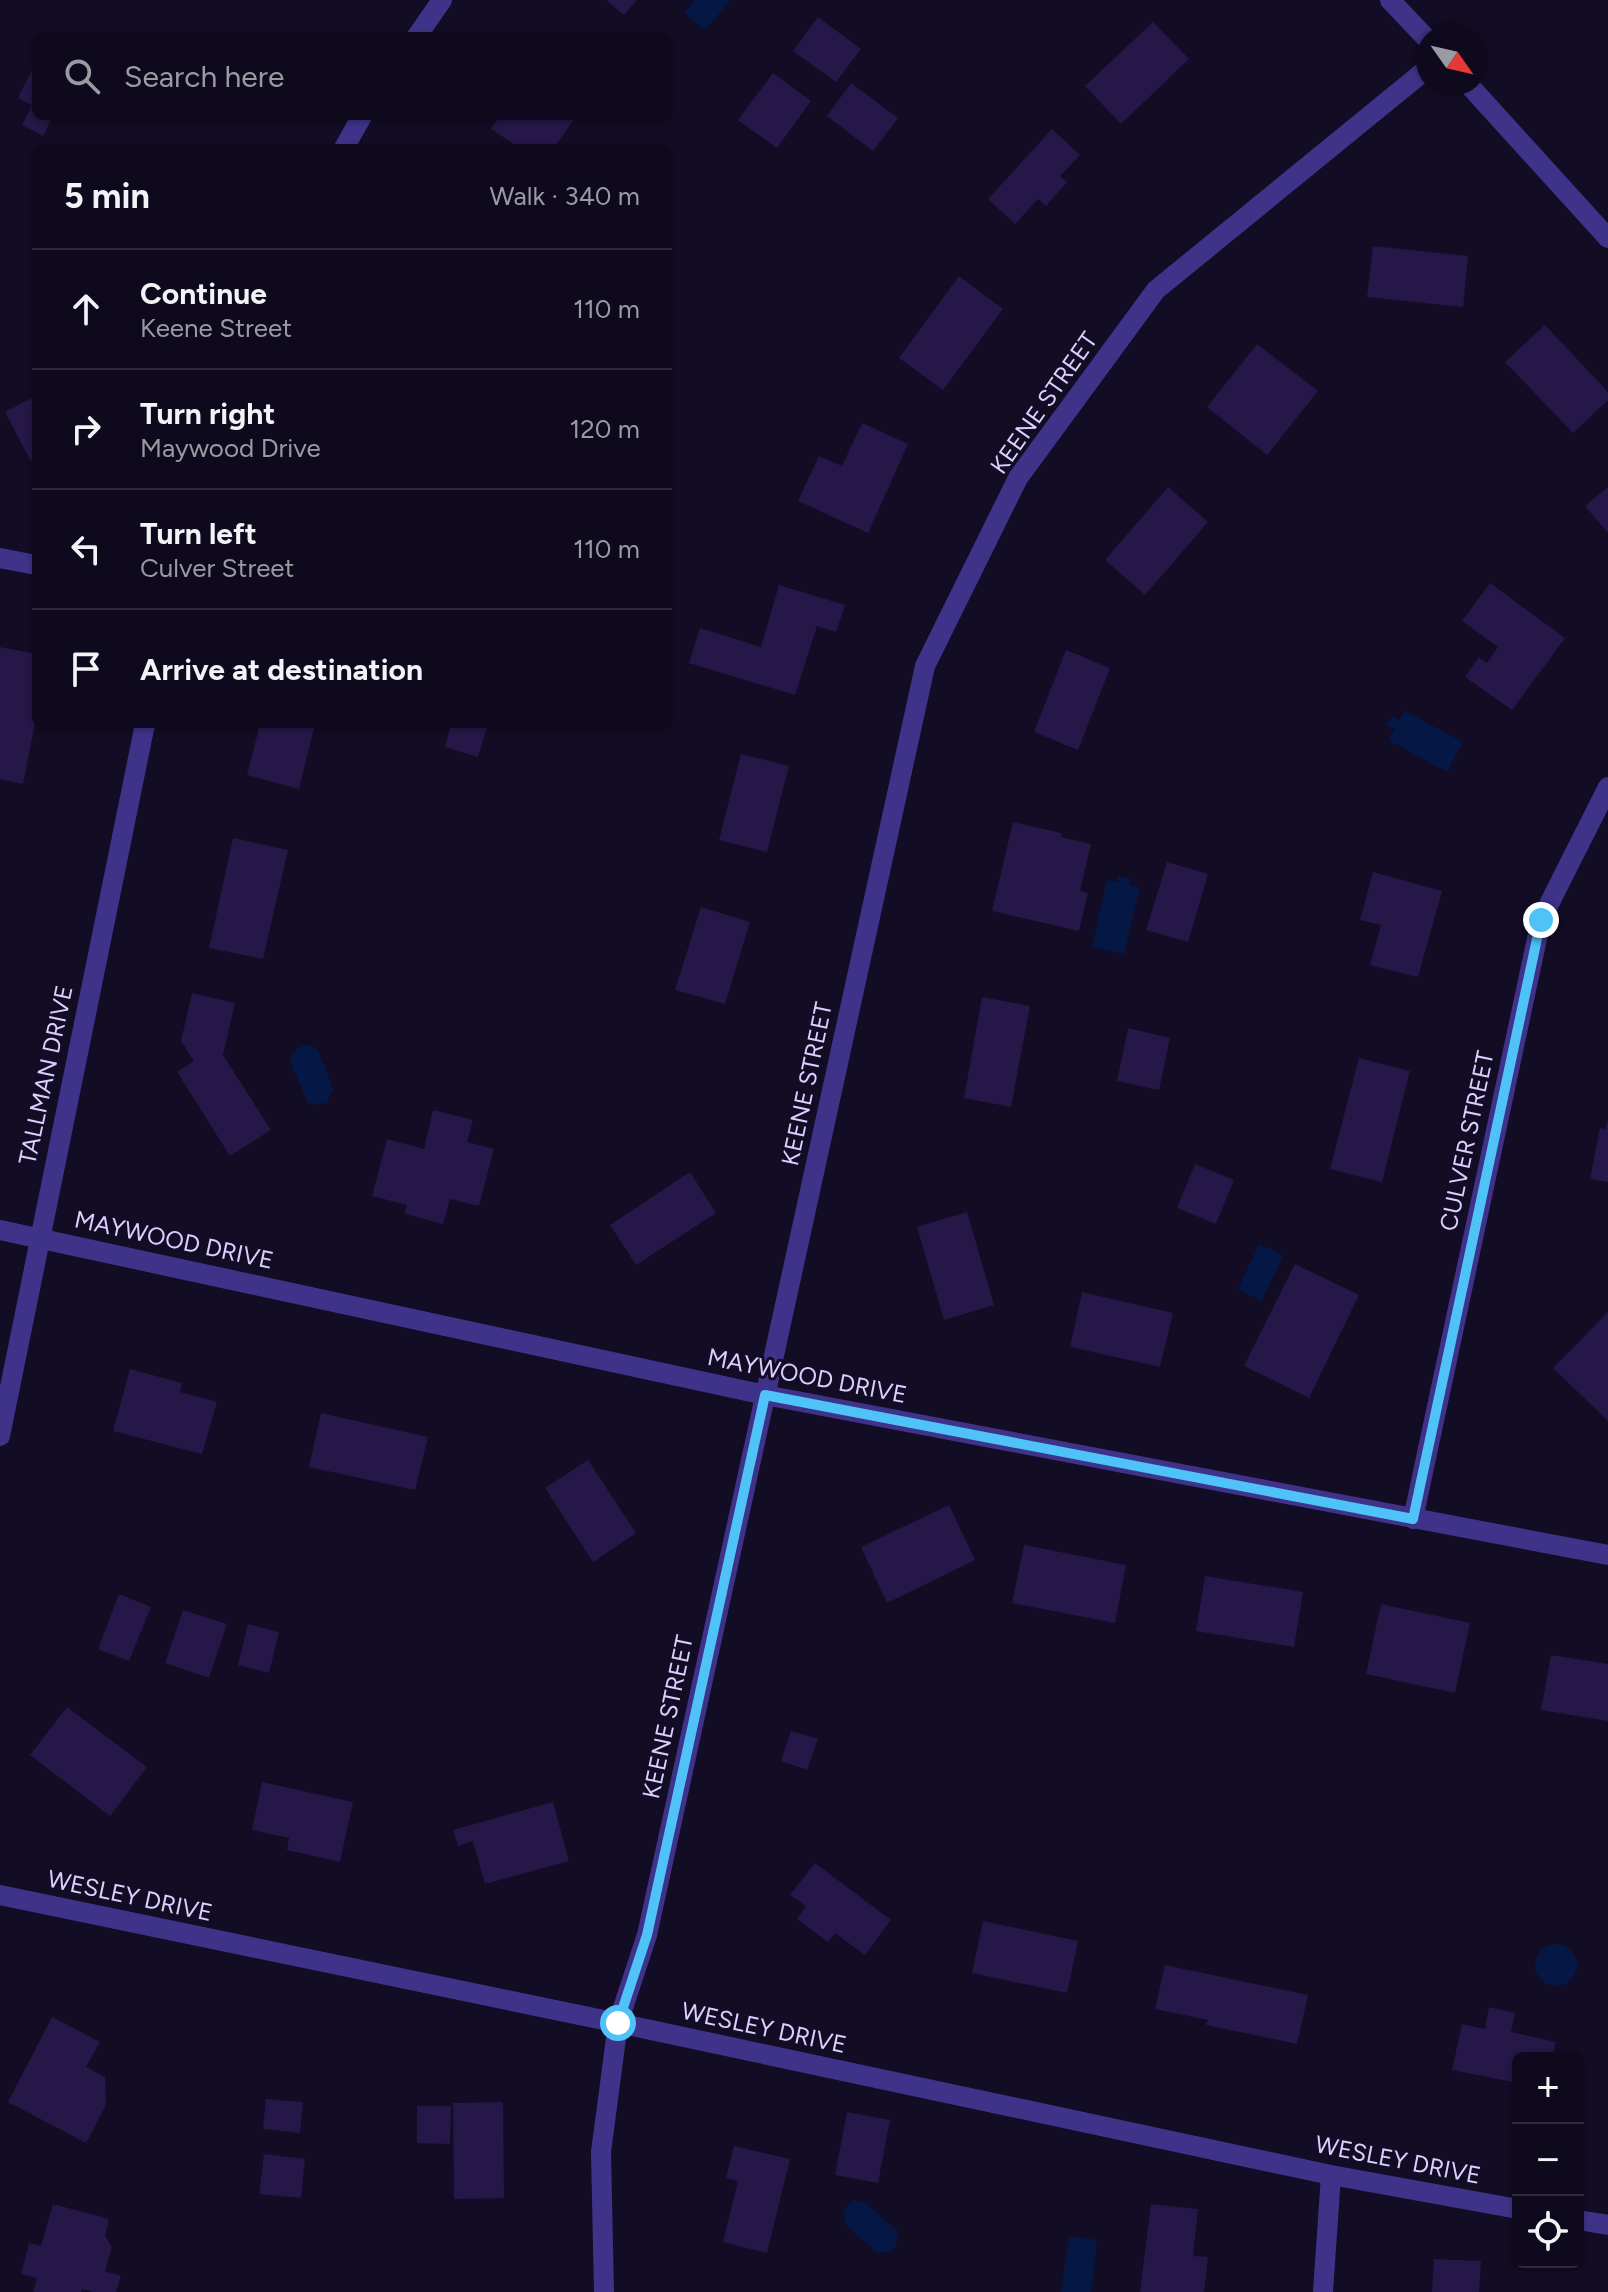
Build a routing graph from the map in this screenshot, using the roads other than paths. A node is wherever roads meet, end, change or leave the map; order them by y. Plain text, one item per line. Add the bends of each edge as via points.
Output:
1 (442, 0) edge
2 (1390, 0) edge
3 (1416, 27) edge
4 (420, 32) edge
5 (1416, 78) edge
6 (1479, 96) edge
7 (360, 120) edge
8 (346, 144) edge
9 (1608, 238) edge
10 (0, 558) edge
11 (32, 564) edge
12 (144, 728) edge
13 (1608, 787) edge
14 (0, 1230) edge
15 (40, 1238) junction
16 (765, 1395) junction
17 (0, 1436) edge
18 (1413, 1519) junction
19 (1608, 1555) edge
20 (0, 1895) edge
21 (618, 2023) junction
22 (1331, 2175) junction
23 (1512, 2208) edge
24 (1584, 2221) edge
25 (1608, 2225) edge
26 (604, 2292) edge
27 (1323, 2292) edge

1 - 4 street
2 - 3 street
5 - 16 street, KEENE STREET via 1156,290 1018,478 925,666
6 - 9 street
7 - 8 street
10 - 11 street
12 - 15 street, TALLMAN DRIVE
13 - 18 street, CULVER STREET via 1541,920
14 - 15 street, MAYWOOD DRIVE
15 - 16 street, MAYWOOD DRIVE
15 - 17 street, TALLMAN DRIVE
16 - 18 street, MAYWOOD DRIVE
16 - 21 street, KEENE STREET via 647,1935
18 - 19 street, MAYWOOD DRIVE
20 - 21 street, WESLEY DRIVE
21 - 22 street, WESLEY DRIVE
21 - 26 street, KEENE STREET via 601,2152
22 - 23 street, WESLEY DRIVE
22 - 27 street
24 - 25 street

